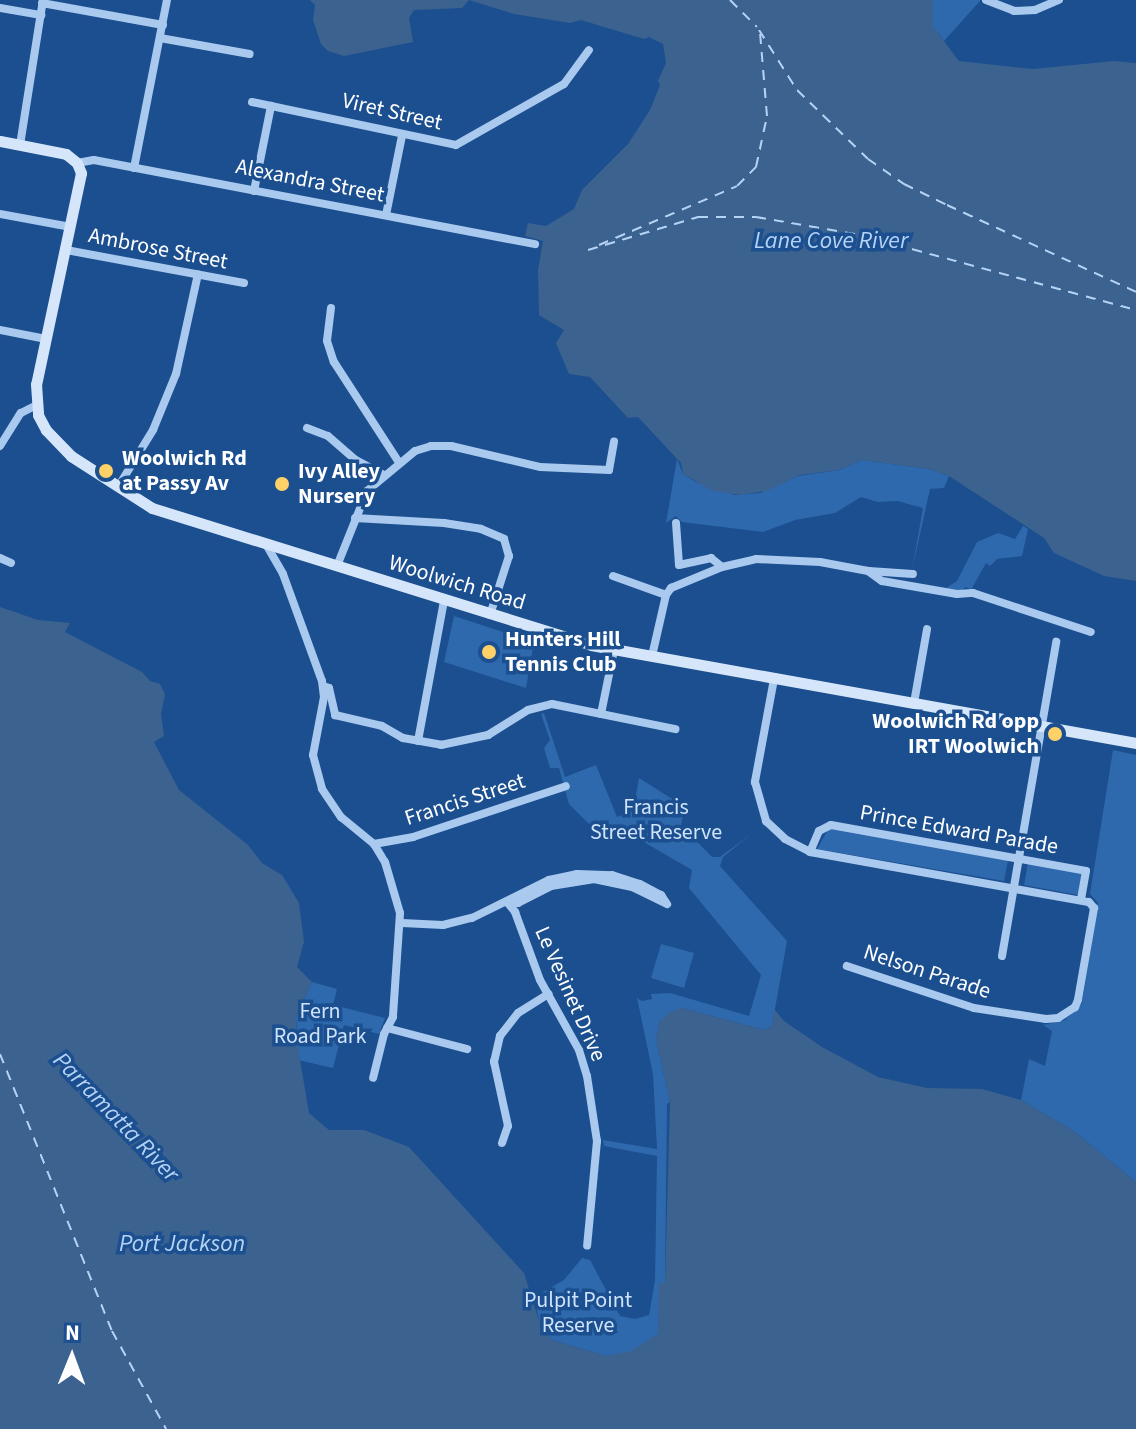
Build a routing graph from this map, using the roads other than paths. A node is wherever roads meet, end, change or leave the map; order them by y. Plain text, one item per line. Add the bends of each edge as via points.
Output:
1 (167, 0) edge
2 (986, 0) edge
3 (1059, 0) edge
4 (43, 2) edge
5 (0, 8) edge
6 (41, 15) junction
7 (163, 25) junction
8 (160, 38) junction
9 (589, 50) dead end
10 (250, 54) dead end
11 (252, 102) dead end
12 (271, 106) junction
13 (402, 136) junction
14 (0, 141) edge
15 (20, 145) junction
16 (77, 163) junction
17 (134, 168) junction
18 (254, 191) junction
19 (0, 214) edge
20 (386, 215) junction
21 (71, 227) junction
22 (535, 244) dead end
23 (66, 250) junction
24 (198, 274) junction
25 (244, 283) dead end
26 (331, 308) dead end
27 (0, 330) edge
28 (46, 339) junction
29 (35, 406) junction
30 (307, 428) dead end
31 (614, 441) dead end
32 (0, 446) edge
33 (398, 461) junction
34 (384, 475) junction
35 (118, 487) junction
36 (355, 518) junction
37 (676, 523) dead end
38 (267, 546) junction
39 (0, 558) edge
40 (11, 563) dead end
41 (337, 566) junction
42 (722, 567) junction
43 (868, 571) junction
44 (913, 574) dead end
45 (613, 576) dead end
46 (666, 595) junction
47 (444, 601) junction
48 (490, 615) junction
49 (927, 629) dead end
50 (1091, 632) dead end
51 (1056, 642) dead end
52 (614, 650) junction
53 (652, 656) junction
54 (774, 679) junction
55 (323, 686) junction
56 (914, 703) junction
57 (601, 714) junction
58 (1042, 725) junction
59 (675, 729) dead end
60 (418, 741) junction
61 (1136, 743) edge
62 (566, 786) dead end
63 (374, 844) junction
64 (810, 852) junction
65 (1019, 859) junction
66 (1014, 888) junction
67 (1085, 901) junction
68 (507, 902) junction
69 (402, 923) junction
70 (1002, 956) dead end
71 (847, 966) dead end
72 (548, 994) junction
73 (387, 1028) junction
74 (467, 1049) dead end
75 (373, 1078) dead end
76 (502, 1143) dead end
77 (587, 1246) dead end

1 - 7 street
2 - 3 street via 1014,11 1035,10
4 - 6 street
4 - 7 street
5 - 6 street
6 - 15 street
7 - 8 street
8 - 10 street
8 - 17 street
9 - 13 street, Viret Street via 564,84 456,145
11 - 12 street, Viret Street
12 - 13 street, Viret Street via 378,126
12 - 18 street
13 - 20 street
14 - 15 street, Alexandra Street
15 - 16 street, Alexandra Street via 62,153
16 - 17 street, Alexandra Street via 94,160
16 - 21 street via 81,183
17 - 18 street, Alexandra Street
18 - 20 street, Alexandra Street
19 - 21 street
20 - 22 street, Alexandra Street
21 - 23 street
23 - 24 street, Ambrose Street
23 - 28 street
24 - 25 street, Ambrose Street
24 - 35 street via 176,374 153,430
26 - 33 street via 327,341 334,362
27 - 28 street
28 - 29 street
29 - 32 street via 21,413
29 - 35 street, Woolwich Road via 59,446
30 - 34 street via 328,436 354,459
31 - 33 street via 609,470 540,467 451,446 431,446
33 - 34 street
34 - 36 street via 367,491
35 - 38 street, Woolwich Road via 152,508
36 - 41 street
36 - 48 street via 444,523 504,539 509,556
37 - 42 street via 679,565 711,558
38 - 41 street, Woolwich Road
38 - 55 street via 283,574
39 - 40 street
41 - 47 street, Woolwich Road
42 - 43 street via 748,559 778,559
42 - 46 street via 678,583
43 - 44 street
43 - 50 street via 882,581 993,598
45 - 46 street
46 - 53 street
47 - 48 street, Woolwich Road
47 - 60 street
48 - 52 street, Woolwich Road
49 - 56 street
51 - 58 street
52 - 53 street, Woolwich Road
52 - 57 street
53 - 54 street, Woolwich Road
54 - 56 street, Woolwich Road
54 - 64 street via 755,782 766,821
55 - 60 street via 329,688 335,715
55 - 63 street via 313,755 322,789 341,817
56 - 58 street, Woolwich Road
57 - 59 street
57 - 60 street via 541,705 473,740 441,745
58 - 61 street, Woolwich Road
58 - 65 street
62 - 63 street, Francis Street via 413,837
63 - 69 street via 385,862
64 - 65 street, Prince Edward Parade via 819,831 831,825
64 - 66 street
65 - 66 street
65 - 67 street, Prince Edward Parade via 1086,871
66 - 67 street
66 - 70 street
67 - 71 street, Nelson Parade via 1094,908 1078,1000 1058,1018 974,1008
68 - 68 street via 549,880 594,873 640,884 667,904 632,887 594,879 551,886 518,903
68 - 69 street via 443,925
68 - 72 street, Le Vesinet Drive
69 - 73 street via 393,1017
72 - 76 street via 518,1013 500,1036 494,1062 508,1126
72 - 77 street, Le Vesinet Drive via 579,1050 594,1110 597,1164
73 - 74 street
73 - 75 street

